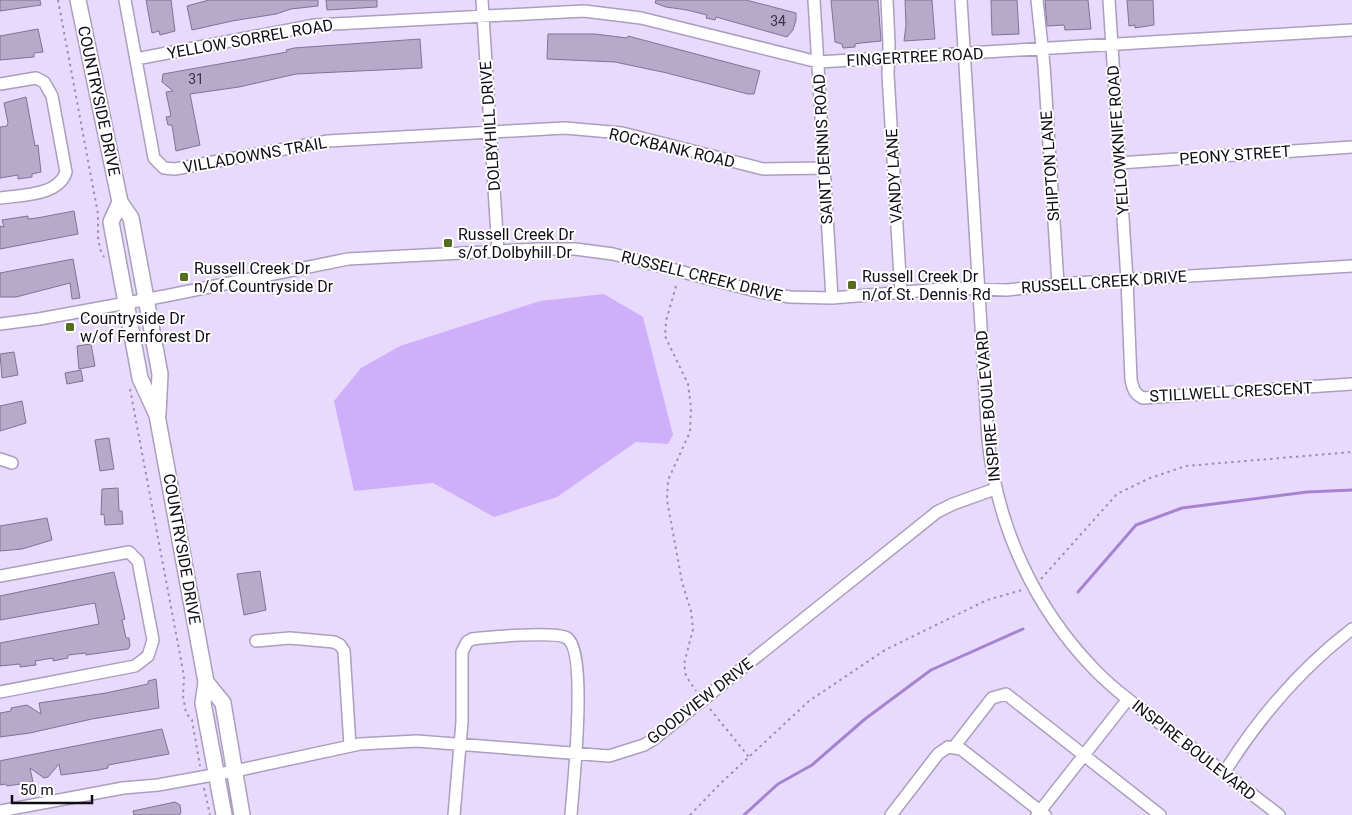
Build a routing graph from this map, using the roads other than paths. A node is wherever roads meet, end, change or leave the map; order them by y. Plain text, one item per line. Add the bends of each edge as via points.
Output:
1 (78, 0) edge
2 (125, 0) edge
3 (482, 0) edge
4 (814, 0) edge
5 (887, 0) edge
6 (961, 0) edge
7 (1037, 0) edge
8 (1109, 0) edge
9 (483, 16) junction
10 (1352, 30) edge
11 (1112, 45) junction
12 (1041, 49) junction
13 (964, 54) junction
14 (889, 58) junction
15 (136, 59) junction
16 (818, 62) junction
17 (0, 84) edge
18 (490, 131) junction
19 (1352, 147) edge
20 (1119, 162) junction
21 (823, 168) junction
22 (0, 198) edge
23 (120, 202) junction
24 (498, 251) junction
25 (1352, 266) edge
26 (1128, 280) junction
27 (1058, 284) junction
28 (979, 289) junction
29 (902, 294) junction
30 (832, 298) junction
31 (146, 300) junction
32 (126, 303) junction
33 (0, 324) edge
34 (1352, 384) edge
35 (158, 415) junction
36 (0, 459) edge
37 (12, 463) dead end
38 (995, 489) junction
39 (0, 576) edge
40 (1352, 629) edge
41 (256, 641) dead end
42 (206, 682) junction
43 (0, 692) edge
44 (1128, 699) junction
45 (460, 743) junction
46 (350, 746) junction
47 (954, 748) junction
48 (575, 753) junction
49 (1084, 755) junction
50 (235, 771) junction
51 (1224, 772) junction
52 (209, 775) junction
53 (0, 812) edge
54 (1041, 814) edge
55 (224, 815) edge
56 (242, 815) edge
57 (454, 815) edge
58 (571, 815) edge
59 (891, 815) edge
60 (1160, 815) edge
61 (1279, 815) edge

1 - 23 main road, COUNTRYSIDE DRIVE
2 - 15 street, VILLADOWNS TRAIL
3 - 9 street, DOLBYHILL DRIVE
4 - 16 street, SAINT DENNIS ROAD
5 - 14 street, VANDY LANE
6 - 13 street, INSPIRE BOULEVARD
7 - 12 street, SHIPTON LANE
8 - 11 street, YELLOWKNIFE ROAD
9 - 15 street, YELLOW SORREL ROAD via 315,25
9 - 16 street, FINGERTREE ROAD via 584,11 640,18
9 - 18 street, DOLBYHILL DRIVE
10 - 11 street, FINGERTREE ROAD
11 - 12 street, FINGERTREE ROAD
11 - 20 street, YELLOWKNIFE ROAD
12 - 13 street, FINGERTREE ROAD
12 - 27 street, SHIPTON LANE
13 - 14 street, FINGERTREE ROAD
13 - 28 street, INSPIRE BOULEVARD
14 - 16 street, FINGERTREE ROAD
14 - 29 street, VANDY LANE
15 - 18 street, VILLADOWNS TRAIL via 154,158 164,168 175,169 320,142
16 - 21 street, SAINT DENNIS ROAD
17 - 22 street via 36,78 49,88 66,172 64,180 52,189
18 - 21 street, ROCKBANK ROAD via 565,128 622,133 763,169
18 - 24 street, DOLBYHILL DRIVE
19 - 20 street, PEONY STREET
20 - 26 street, YELLOWKNIFE ROAD
21 - 30 street, SAINT DENNIS ROAD
23 - 31 main road, COUNTRYSIDE DRIVE via 131,218
23 - 32 main road, COUNTRYSIDE DRIVE via 111,222
24 - 30 street, RUSSELL CREEK DRIVE via 575,249 613,254 760,292
24 - 31 street, RUSSELL CREEK DRIVE via 348,259
25 - 26 street, RUSSELL CREEK DRIVE
26 - 27 street, RUSSELL CREEK DRIVE
26 - 34 street, STILLWELL CRESCENT via 1131,380 1138,396 1219,394
27 - 28 street, RUSSELL CREEK DRIVE via 1007,290
28 - 29 street, RUSSELL CREEK DRIVE via 954,288
28 - 38 street, INSPIRE BOULEVARD via 988,440
29 - 30 street, RUSSELL CREEK DRIVE
31 - 32 street, RUSSELL CREEK DRIVE
31 - 35 main road, COUNTRYSIDE DRIVE via 160,374
32 - 33 street, RUSSELL CREEK DRIVE
32 - 35 main road, COUNTRYSIDE DRIVE via 140,378
35 - 42 main road, COUNTRYSIDE DRIVE
36 - 37 street
38 - 44 street, INSPIRE BOULEVARD via 1005,522 1033,587 1095,670
38 - 48 street, GOODVIEW DRIVE via 937,512 644,745 610,756
39 - 43 street via 130,552 138,561 153,640 151,652 143,662 129,668
40 - 51 street via 1296,678 1250,732
41 - 46 street via 290,638 340,645 344,650
42 - 50 main road, COUNTRYSIDE DRIVE via 223,703
42 - 52 main road, COUNTRYSIDE DRIVE via 202,703
44 - 49 street
44 - 51 street, INSPIRE BOULEVARD
45 - 46 street, GOODVIEW DRIVE via 417,741
45 - 48 street, GOODVIEW DRIVE
45 - 48 street via 461,661 467,642 483,638 554,635 568,639 575,652 578,709
45 - 57 street
46 - 50 street, GOODVIEW DRIVE
47 - 49 street via 992,698 1006,694
47 - 54 street via 961,749
47 - 59 street via 948,747 938,754
48 - 58 street
49 - 54 street
49 - 60 street
50 - 52 street, GOODVIEW DRIVE
50 - 56 main road, COUNTRYSIDE DRIVE
51 - 61 street, INSPIRE BOULEVARD
52 - 53 street, GOODVIEW DRIVE
52 - 55 main road, COUNTRYSIDE DRIVE

